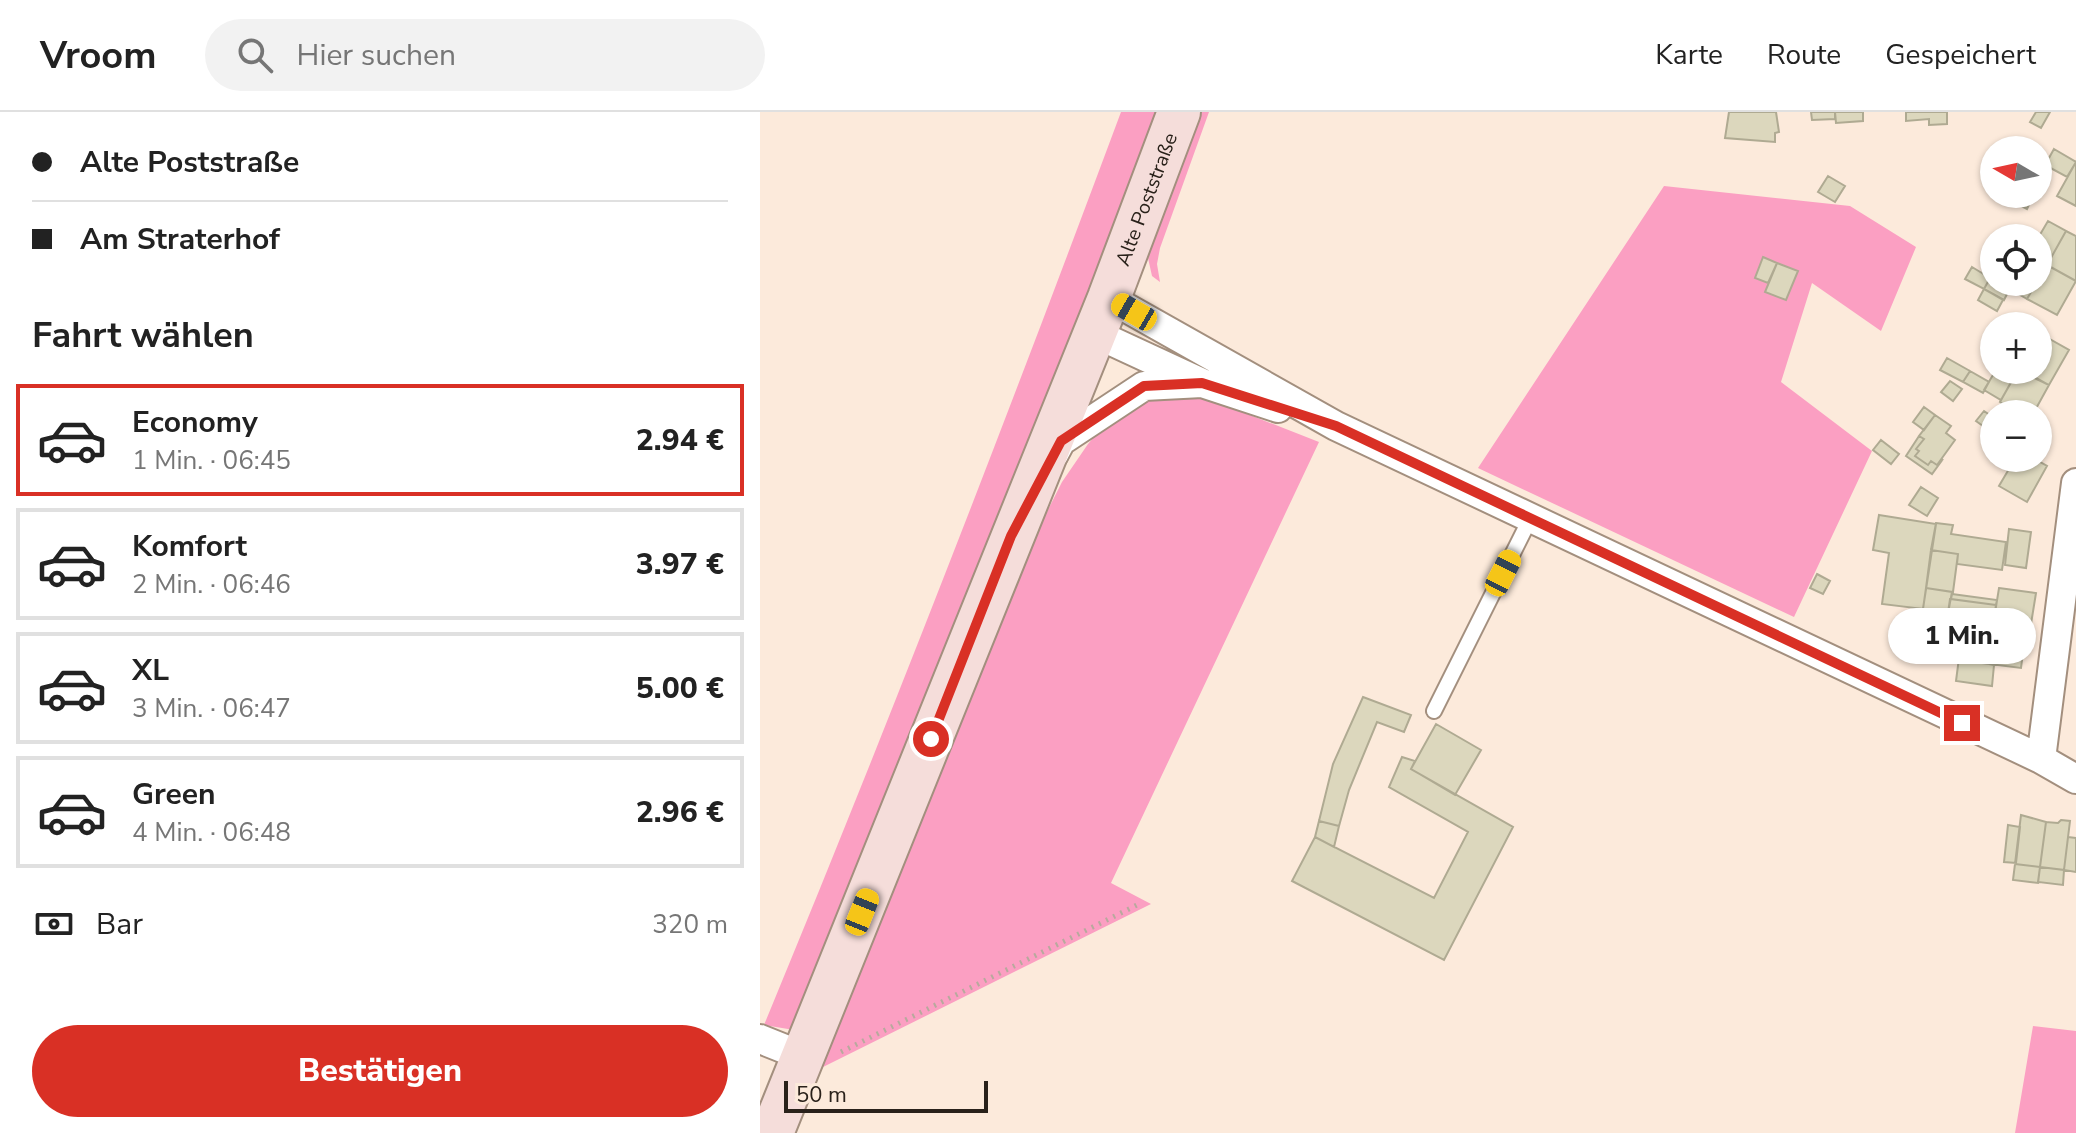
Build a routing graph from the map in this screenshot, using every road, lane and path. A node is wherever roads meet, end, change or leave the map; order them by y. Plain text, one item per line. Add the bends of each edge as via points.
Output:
1 (1179, 112) edge
2 (1101, 315) junction
3 (1202, 383) junction
4 (1336, 426) junction
5 (2076, 483) edge
6 (1531, 517) junction
7 (1011, 536) junction
8 (1434, 711) dead end
9 (2041, 759) junction
10 (2076, 779) edge
11 (1137, 905) dead end
12 (760, 1039) edge
13 (805, 1057) junction
14 (772, 1133) edge

1 - 2 street, Alte Poststraße
2 - 3 street
2 - 4 street
2 - 7 street, Alte Poststraße
3 - 4 street
3 - 7 street via 1144,386 1061,441
4 - 6 street
5 - 9 street
6 - 8 lane
6 - 9 street
7 - 13 street, Alte Poststraße
9 - 10 street
11 - 13 path via 841,1052
12 - 13 street
13 - 14 street, Alte Poststraße

